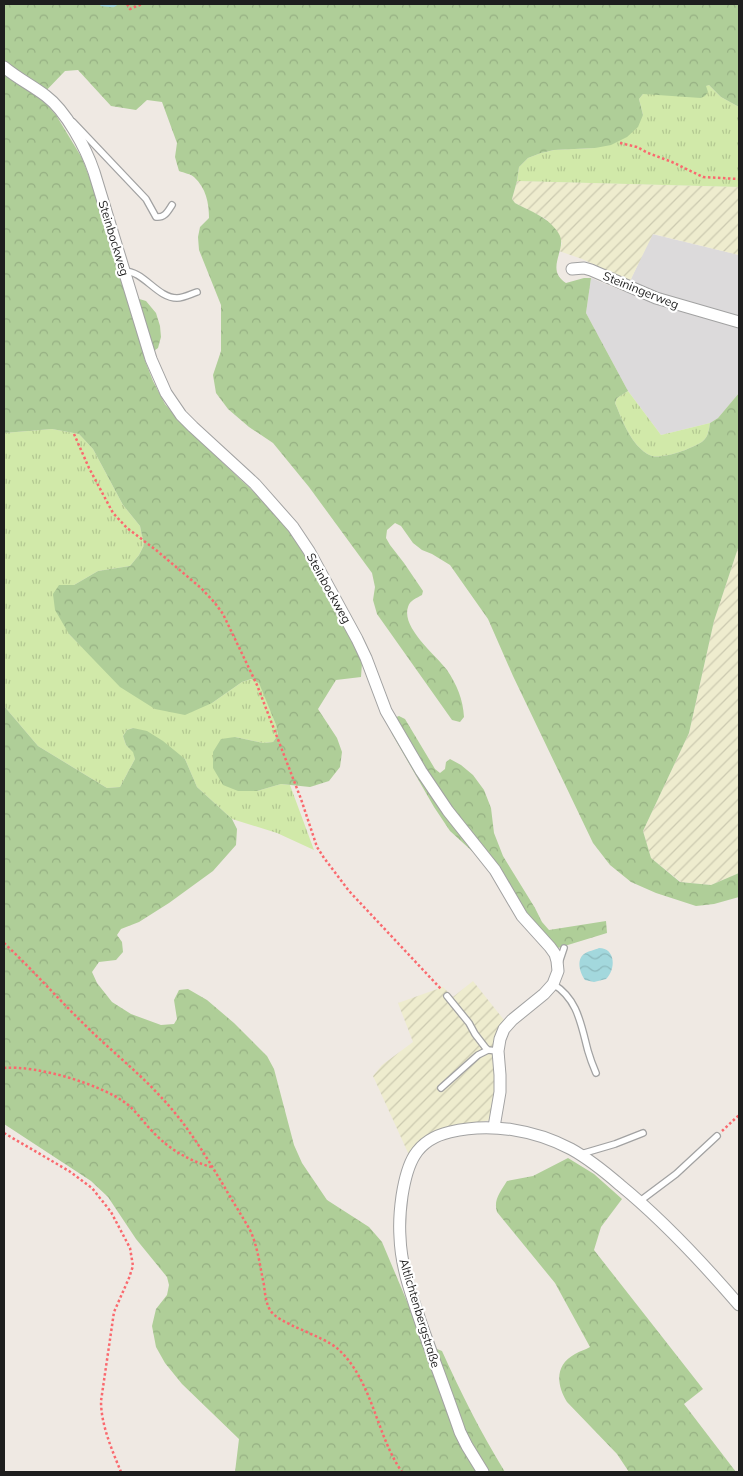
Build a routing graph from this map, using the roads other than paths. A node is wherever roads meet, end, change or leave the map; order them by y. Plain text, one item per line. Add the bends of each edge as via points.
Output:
1 (4, 67) edge
2 (62, 112) junction
3 (172, 205) dead end
4 (572, 269) dead end
5 (124, 271) junction
6 (197, 292) dead end
7 (739, 322) edge
8 (564, 948) dead end
9 (558, 967) junction
10 (554, 984) junction
11 (447, 996) road end
12 (493, 1050) junction
13 (596, 1073) dead end
14 (441, 1088) dead end
15 (494, 1127) junction
16 (643, 1133) dead end
17 (717, 1136) road end
18 (581, 1155) junction
19 (640, 1201) junction
20 (739, 1305) edge
21 (483, 1472) edge

1 - 2 street, Steinbockweg via 48,97
2 - 3 lane via 146,199 156,217 166,215
2 - 5 street, Steinbockweg via 91,164
4 - 7 street, Steiningerweg via 591,270 656,298
5 - 6 lane via 132,272 172,297
5 - 9 street, Steinbockweg via 151,359 166,393 193,428 256,484 297,533 357,639 386,711 410,754 448,811 495,870 522,916 553,950
8 - 9 lane
9 - 10 street
10 - 12 street via 506,1026
10 - 13 lane via 575,1007
11 - 12 lane via 478,1038
12 - 14 lane via 478,1055
12 - 15 street via 500,1088
15 - 18 street, Altlichtenbergstraße via 544,1138
15 - 21 street, Altlichtenbergstraße via 447,1132 421,1146 411,1160 406,1176 400,1228 402,1257 418,1313 460,1432
16 - 18 lane
17 - 19 lane via 676,1174
18 - 19 street, Altlichtenbergstraße
19 - 20 street, Altlichtenbergstraße

